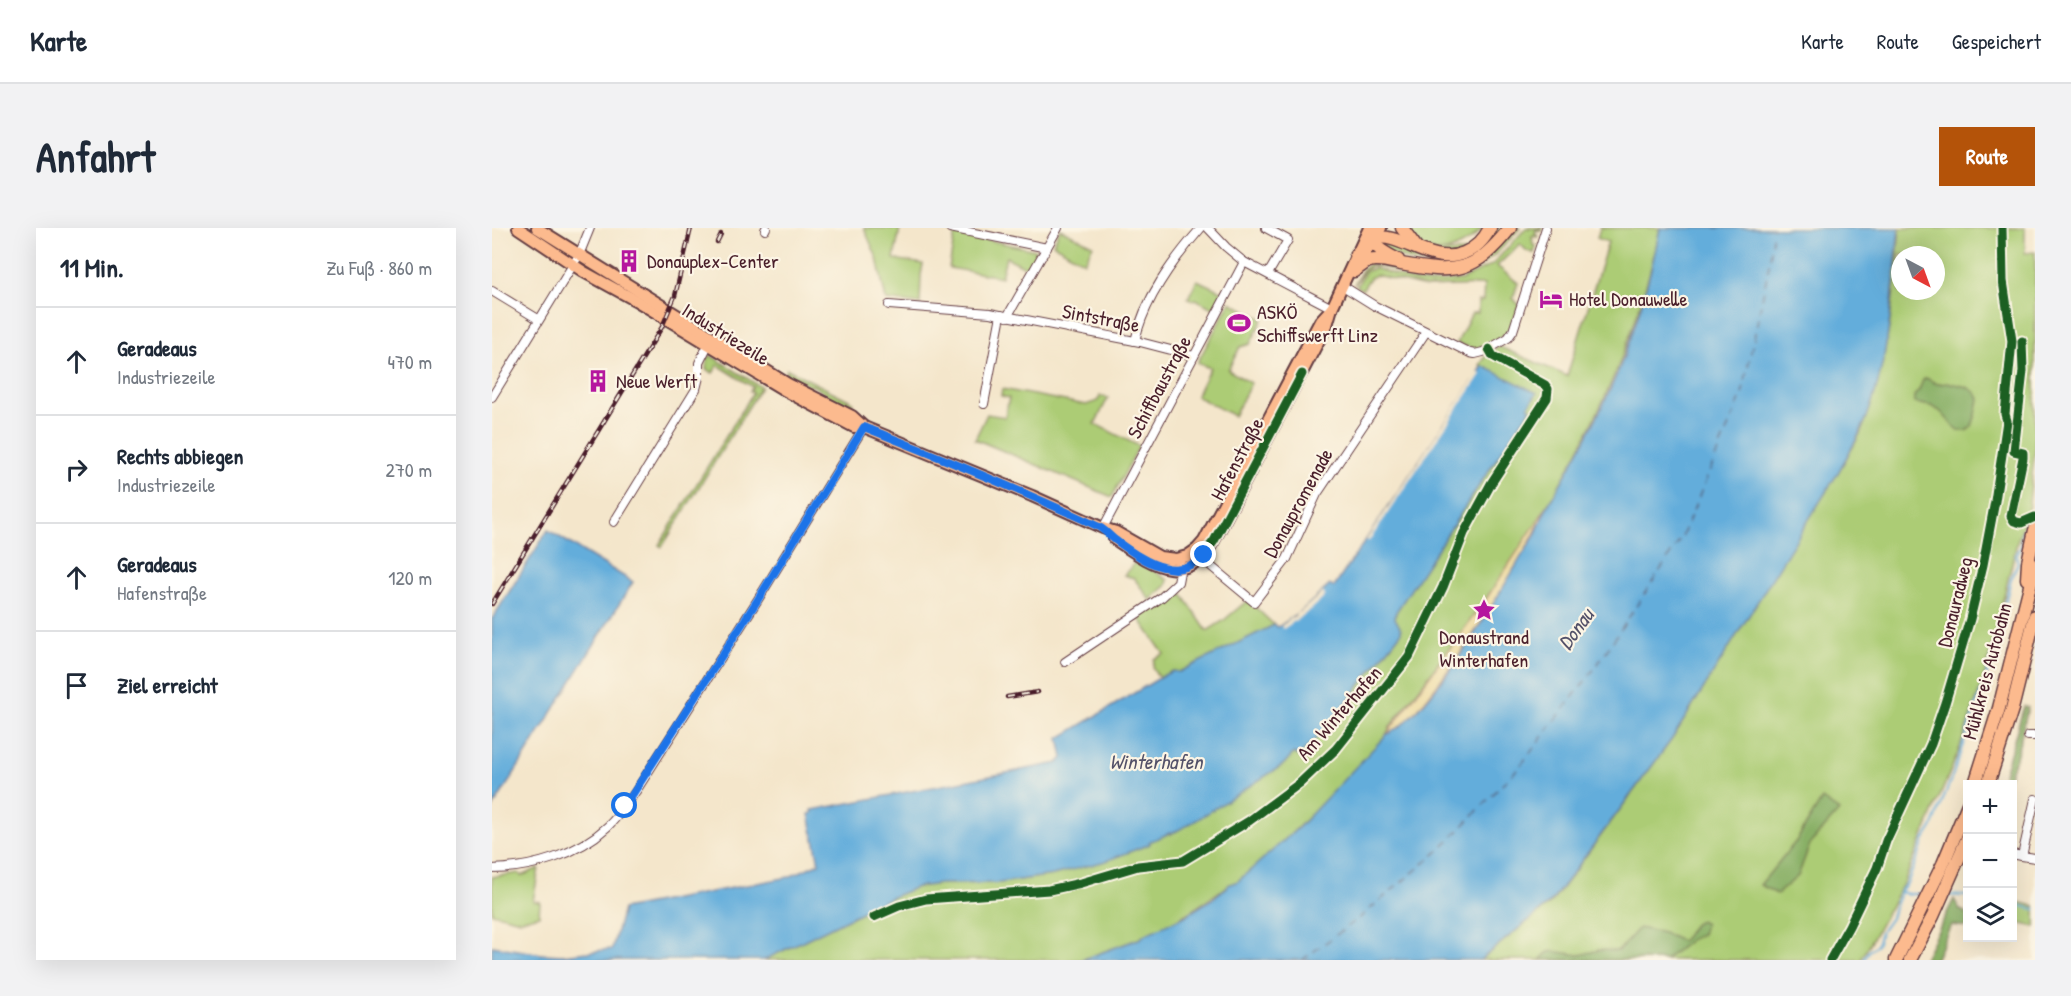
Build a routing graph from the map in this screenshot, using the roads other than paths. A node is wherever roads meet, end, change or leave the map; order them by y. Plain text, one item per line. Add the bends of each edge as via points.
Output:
1 (518, 228) edge
2 (537, 228) edge
3 (590, 228) edge
4 (950, 228) edge
5 (1058, 228) edge
6 (1201, 228) edge
7 (1208, 228) edge
8 (1266, 228) edge
9 (1402, 228) edge
10 (1490, 228) edge
11 (1510, 228) edge
12 (1546, 228) edge
13 (1374, 234) edge
14 (1047, 248) junction
15 (1417, 248) junction
16 (1356, 254) joint
17 (576, 259) junction
18 (1244, 262) junction
19 (1407, 265) junction
20 (1354, 271) junction
21 (1268, 274) junction
22 (1343, 286) junction
23 (492, 291) edge
24 (889, 305) dead end
25 (1332, 308) junction
26 (1004, 316) junction
27 (538, 319) junction
28 (1426, 332) junction
29 (710, 340) junction
30 (1136, 341) junction
31 (1489, 349) junction
32 (1194, 356) junction
33 (492, 397) edge
34 (984, 404) dead end
35 (864, 427) junction
36 (614, 522) dead end
37 (1102, 528) junction
38 (2035, 530) edge
39 (1201, 558) junction
40 (1181, 563) junction
41 (2035, 567) edge
42 (2025, 603) junction
43 (2035, 616) edge
44 (2035, 650) edge
45 (1065, 662) dead end
46 (1976, 780) edge
47 (1989, 780) edge
48 (1997, 780) edge
49 (2035, 799) edge
50 (1963, 821) edge
51 (1963, 847) edge
52 (2017, 855) edge
53 (2022, 856) junction
54 (2035, 858) edge
55 (1963, 861) edge
56 (492, 869) edge
57 (1944, 886) junction
58 (1934, 907) junction
59 (874, 917) dead end
60 (1896, 960) edge
61 (1910, 960) edge

1 - 17 main road, Industriezeile
2 - 17 main road, Industriezeile
3 - 17 street
4 - 14 street
5 - 14 street
6 - 30 street via 1167,270
7 - 18 street
8 - 21 street via 1287,240
9 - 15 highway
10 - 15 highway via 1479,244 1460,255 1442,257
11 - 19 highway via 1490,251 1462,267 1436,270
12 - 31 street via 1515,329
13 - 15 highway
13 - 16 highway
13 - 19 highway via 1380,250
13 - 20 main road, Hafenstraße
14 - 26 street
16 - 22 main road, Hafenstraße
17 - 27 street
17 - 29 main road, Industriezeile
18 - 21 street
18 - 32 street, Schiffbaustraße
19 - 20 highway via 1371,260
20 - 22 main road, Hafenstraße
21 - 25 street
22 - 25 main road, Hafenstraße
22 - 28 street
23 - 27 street
24 - 26 street, Sintstraße
25 - 39 main road, Hafenstraße via 1302,374 1214,541
25 - 40 main road, Hafenstraße via 1320,321 1207,536
26 - 30 street, Sintstraße
26 - 34 street
27 - 33 street
28 - 31 street via 1470,353
28 - 39 street, Donaupromenade via 1317,494 1287,559 1254,602
29 - 35 main road, Industriezeile via 752,366 852,416
29 - 36 street via 699,363 696,388
30 - 32 street, Sintstraße
31 - 59 street, Am Winterhafen via 1493,356 1545,385 1547,398 1464,533 1409,657 1317,768 1249,820 1183,861 1138,866 1049,890 926,899
32 - 37 street, Schiffbaustraße
35 - 37 main road, Industriezeile
35 - 56 street via 617,816 595,837 560,855 520,867
37 - 40 main road via 1154,564 1172,569
38 - 42 highway
39 - 40 main road, Hafenstraße
40 - 45 street, Hafenstraße via 1178,582 1162,597
41 - 42 highway, Mühlkreis Autobahn
42 - 46 highway, Mühlkreis Autobahn
43 - 47 highway, Mühlkreis Autobahn
44 - 48 highway
49 - 53 street
50 - 57 highway
51 - 57 highway
52 - 53 street
53 - 54 street
55 - 57 highway
57 - 58 highway
57 - 58 highway
58 - 60 highway
58 - 61 highway

